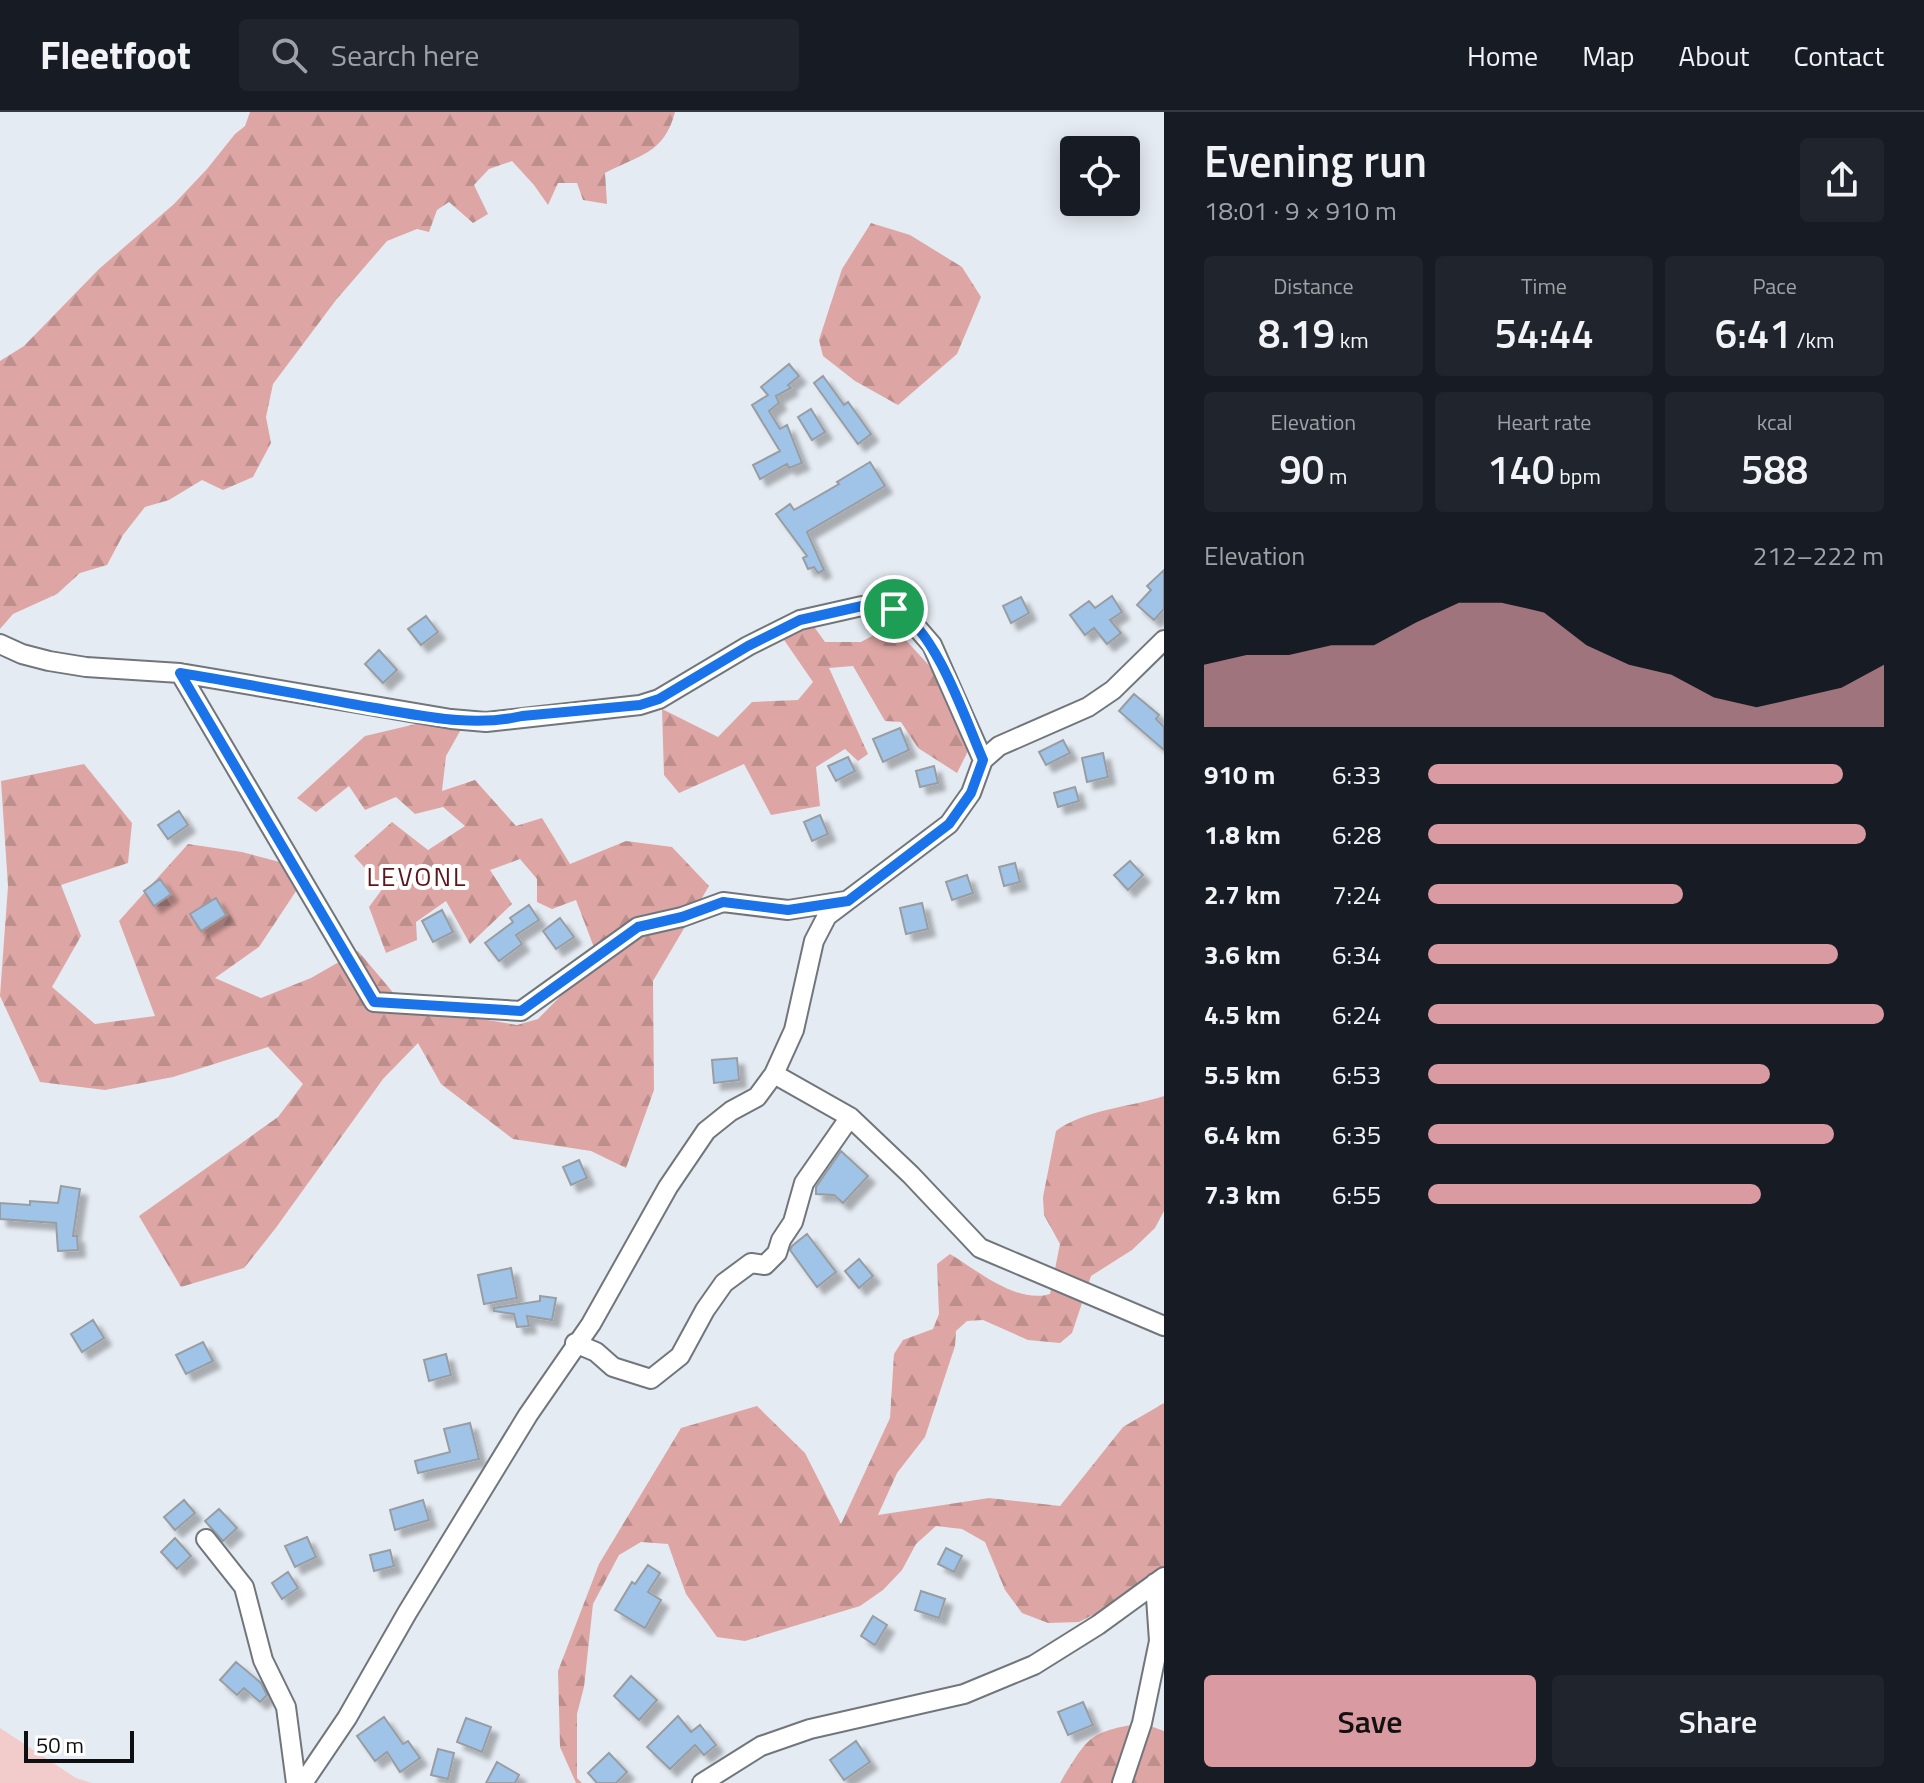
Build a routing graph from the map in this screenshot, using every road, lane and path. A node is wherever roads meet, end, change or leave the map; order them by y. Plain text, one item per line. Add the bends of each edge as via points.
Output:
1 (1164, 640) edge
2 (0, 644) edge
3 (180, 673) junction
4 (983, 760) junction
5 (848, 901) junction
6 (774, 1074) junction
7 (850, 1117) junction
8 (1164, 1326) edge
9 (575, 1343) junction
10 (206, 1539) dead end
11 (1160, 1580) edge
12 (296, 1783) edge
13 (303, 1783) edge
14 (702, 1783) edge
15 (1122, 1783) edge

1 - 4 street via 1101,699 1012,738
2 - 3 street via 86,667
3 - 4 street via 393,711 496,721 640,705 800,620 862,606 894,609 932,645
3 - 5 street via 374,1002 521,1011 638,927 723,902 788,910
4 - 5 street via 971,793 949,824
5 - 6 street via 827,916 814,941 794,1030
6 - 7 street
6 - 9 street via 757,1097 706,1131
7 - 8 street via 980,1248
7 - 9 street via 804,1183 777,1253 765,1265 751,1263 724,1283 680,1356 665,1370 651,1379 613,1367
9 - 13 street
10 - 12 street via 244,1587 263,1660 286,1707
11 - 14 street via 1034,1665 964,1694 810,1729 761,1746
11 - 15 street via 1159,1641 1142,1723

